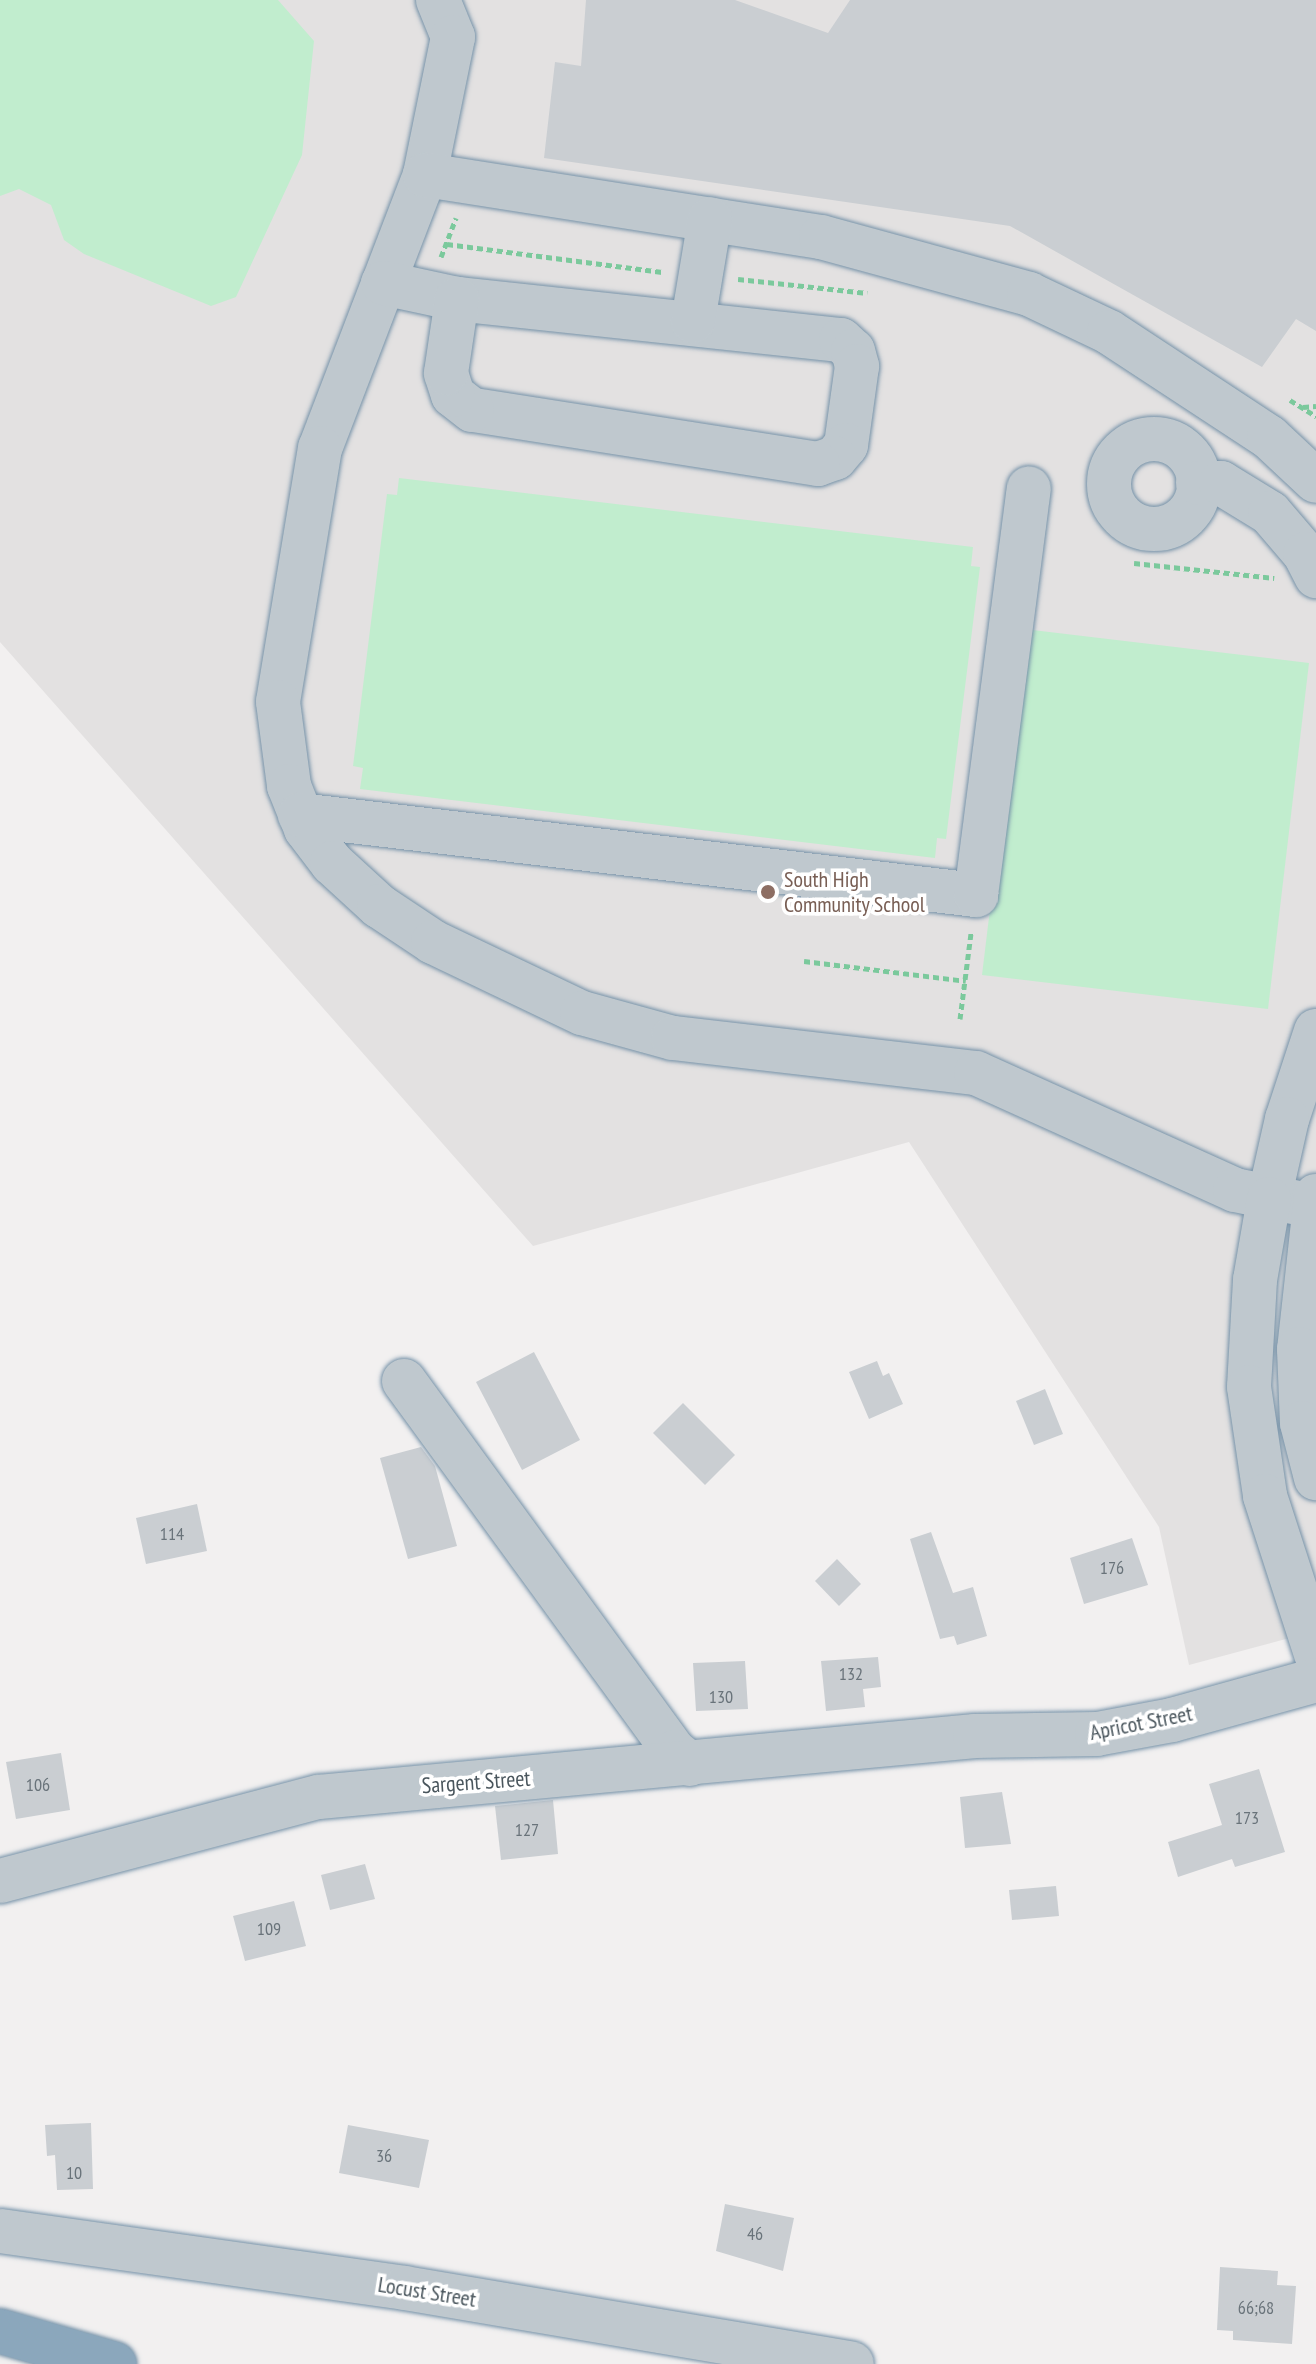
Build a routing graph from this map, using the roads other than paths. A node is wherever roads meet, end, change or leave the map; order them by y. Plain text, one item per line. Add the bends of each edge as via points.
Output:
1 (438, 0) edge
2 (425, 175) junction
3 (710, 219) junction
4 (448, 281) junction
5 (383, 283) junction
6 (693, 321) junction
7 (1316, 481) edge
8 (1198, 483) dead end
9 (1029, 488) dead end
10 (1298, 577) edge
11 (300, 815) junction
12 (1316, 1031) edge
13 (1269, 1199) junction
14 (1315, 1201) edge
15 (404, 1381) dead end
16 (1316, 1478) edge
17 (1316, 1654) edge
18 (1316, 1680) edge
19 (962, 1738) joint
20 (690, 1764) junction
21 (0, 1881) edge
22 (3, 2227) edge
23 (0, 2331) edge
24 (114, 2364) edge
25 (852, 2364) edge

1 - 2 street via 453,37
2 - 3 street
2 - 5 street
3 - 6 street
3 - 7 street via 821,237 1029,294 1109,332 1256,429
4 - 5 street
4 - 6 street
4 - 6 street via 446,373 453,395 472,410 818,464 835,458 846,445 857,366 853,351 841,340
5 - 11 street via 320,448 278,702 280,745
8 - 10 street via 1221,483 1270,513 1305,554
9 - 11 street via 976,895
11 - 13 street via 332,863 379,906 433,942 582,1013 673,1038 976,1073 1193,1173
12 - 13 street via 1287,1119
13 - 14 street
13 - 17 street via 1252,1312 1251,1418 1265,1496
14 - 16 street via 1299,1349 1302,1423
15 - 20 street via 675,1752
18 - 19 street, Apricot Street via 1122,1730
19 - 20 street, Sargent Street
20 - 21 street, Sargent Street via 319,1797
22 - 25 street, Locust Street
23 - 24 highway

